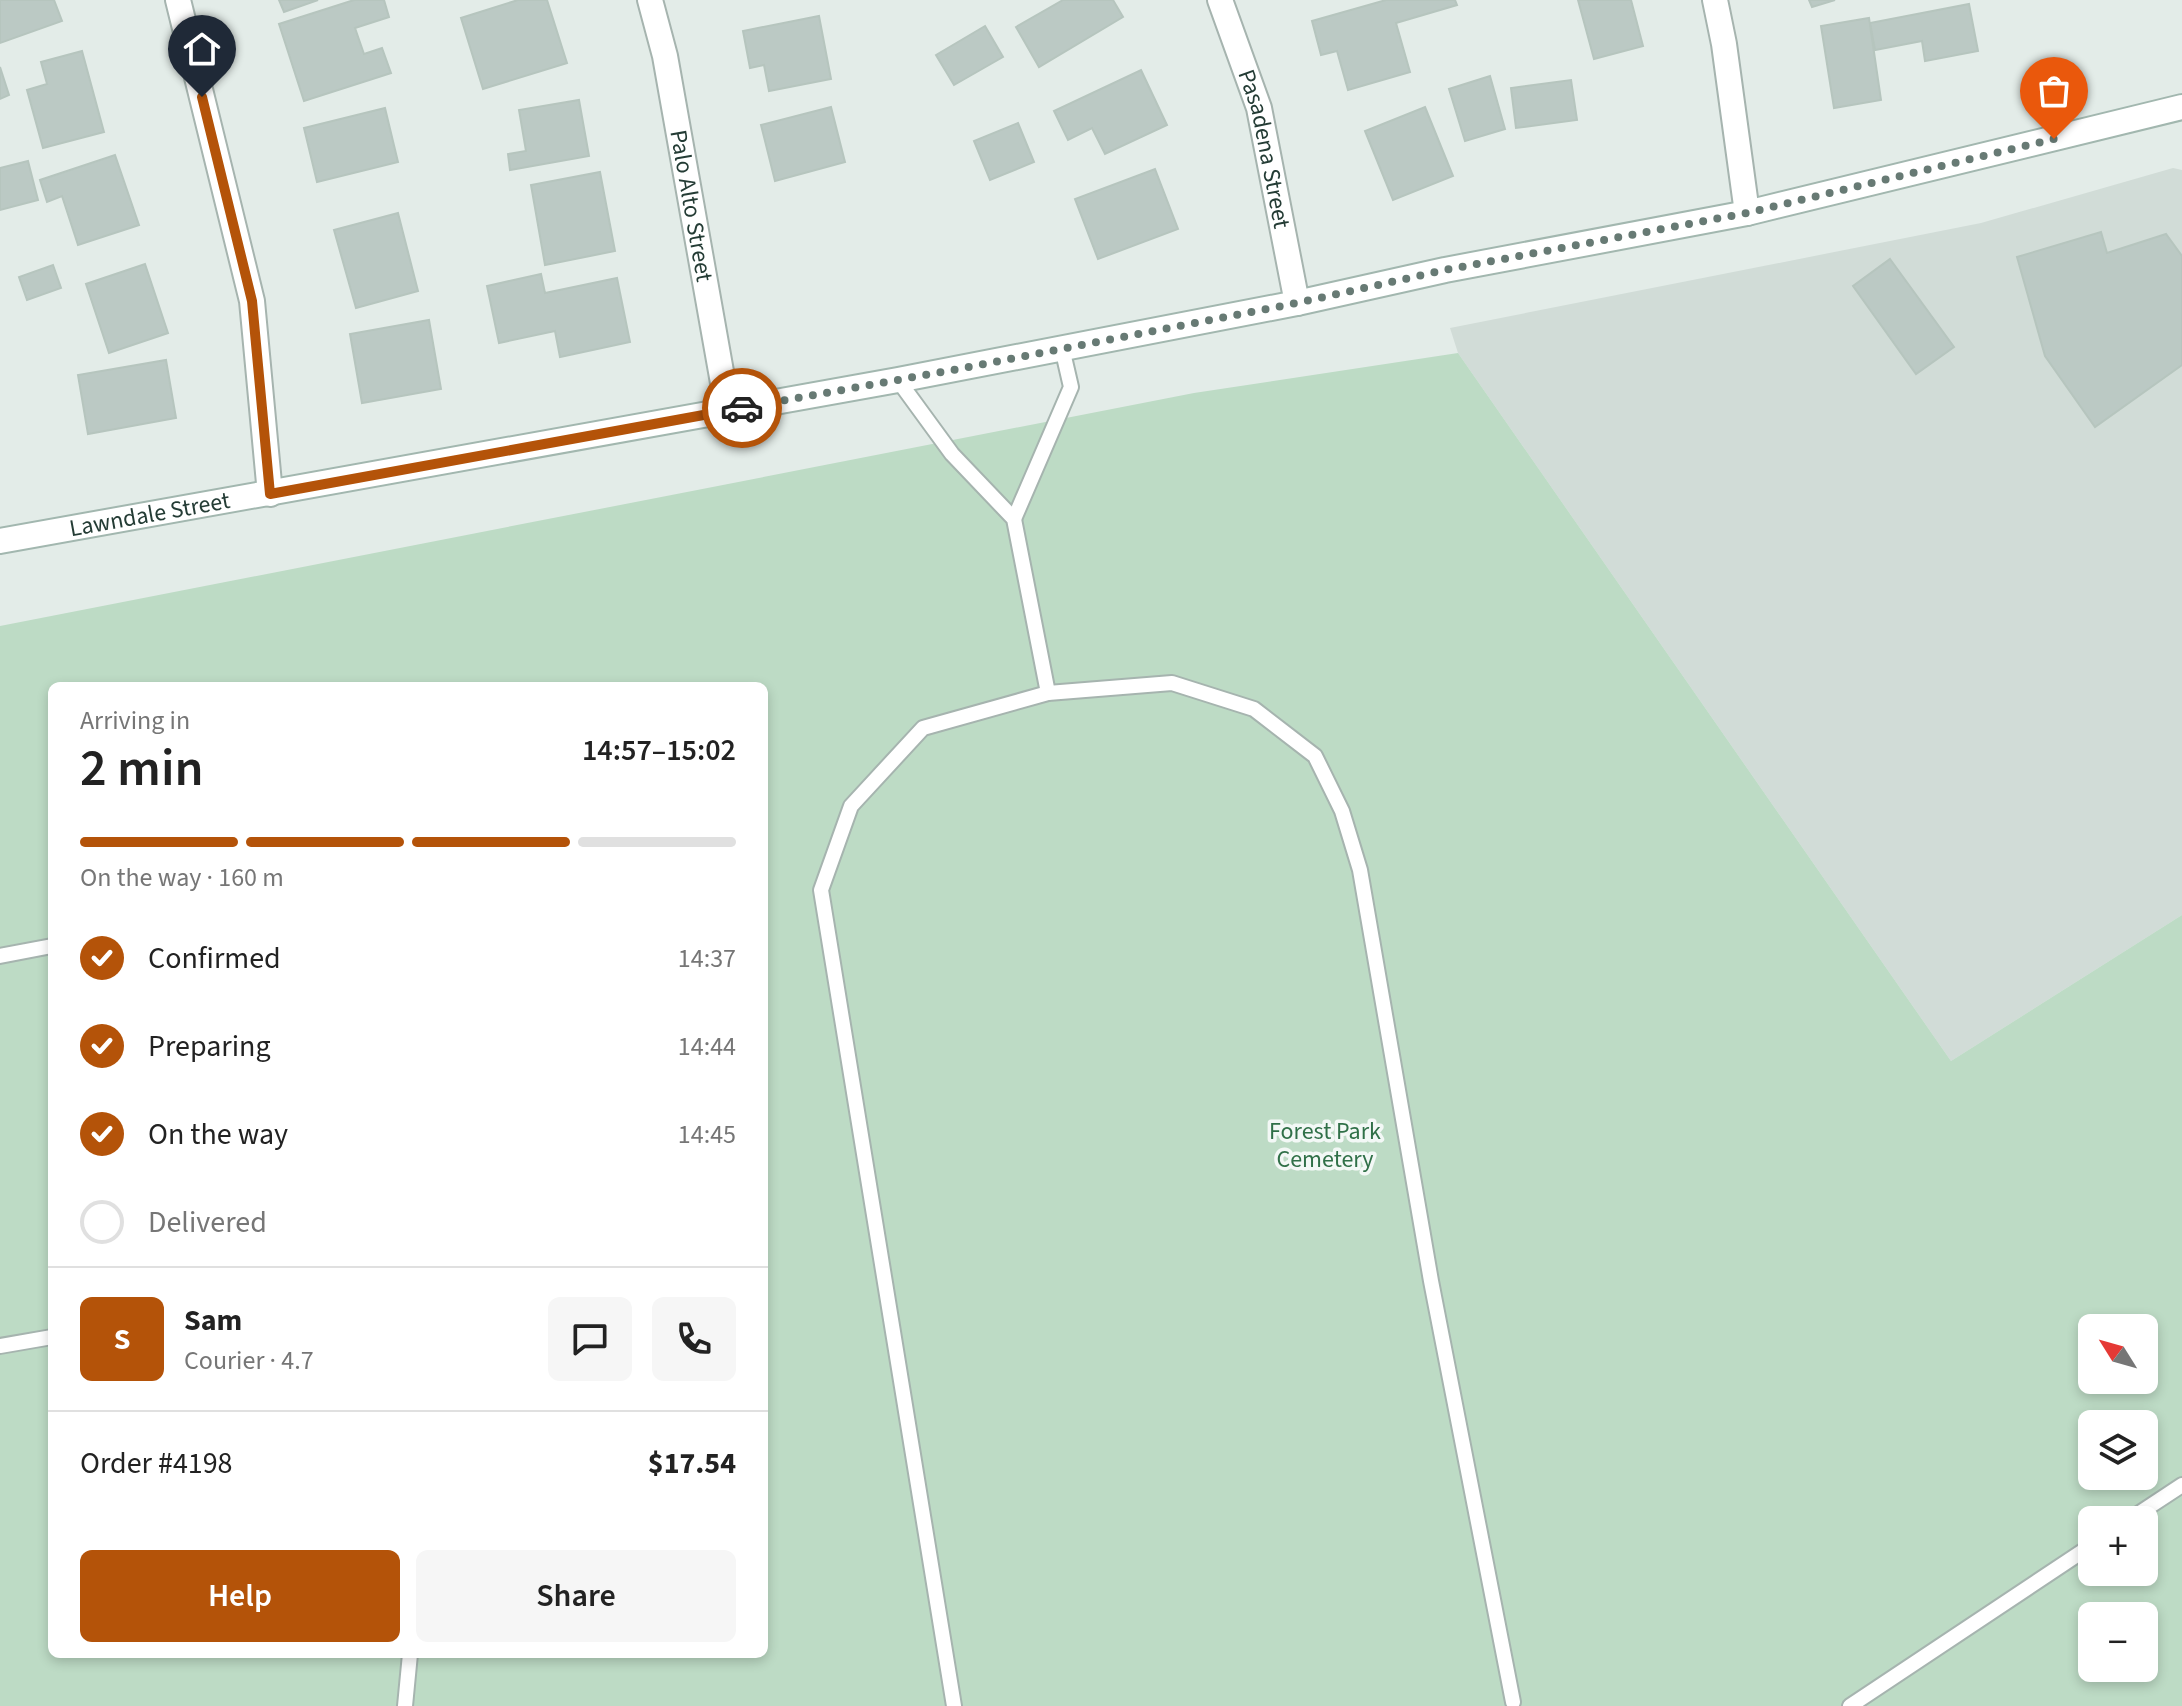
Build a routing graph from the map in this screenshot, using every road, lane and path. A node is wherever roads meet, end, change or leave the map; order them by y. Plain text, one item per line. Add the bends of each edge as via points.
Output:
1 (178, 0) edge
2 (650, 0) edge
3 (1220, 0) edge
4 (1715, 0) edge
5 (2180, 112) edge
6 (1747, 213) junction
7 (1297, 303) junction
8 (1062, 348) junction
9 (898, 380) junction
10 (728, 411) junction
11 (270, 494) junction
12 (1014, 519) junction
13 (0, 541) edge
14 (1048, 693) junction
15 (48, 947) edge
16 (0, 956) edge
17 (48, 1338) edge
18 (0, 1346) edge
19 (2182, 1485) edge
20 (2150, 1506) edge
21 (2078, 1554) edge
22 (410, 1658) edge
23 (1513, 1705) edge
24 (405, 1706) edge
25 (954, 1706) edge
26 (1850, 1706) edge

1 - 11 main road via 252,301
2 - 10 main road, Palo Alto Street via 665,56
3 - 7 main road, Pasadena Street via 1259,108
4 - 6 main road
5 - 6 main road, Lawndale Street
6 - 7 main road, Lawndale Street
7 - 8 main road, Lawndale Street
8 - 9 main road, Lawndale Street
8 - 12 lane via 1071,387
9 - 10 main road, Lawndale Street
9 - 12 lane via 952,454
10 - 11 main road, Lawndale Street
11 - 13 main road, Lawndale Street
12 - 14 lane
14 - 23 lane via 1172,683 1254,709 1315,756 1342,811 1360,870 1431,1281
14 - 25 lane via 923,728 851,806 821,890
15 - 16 lane
17 - 18 lane
19 - 20 lane
21 - 26 lane
22 - 24 lane

